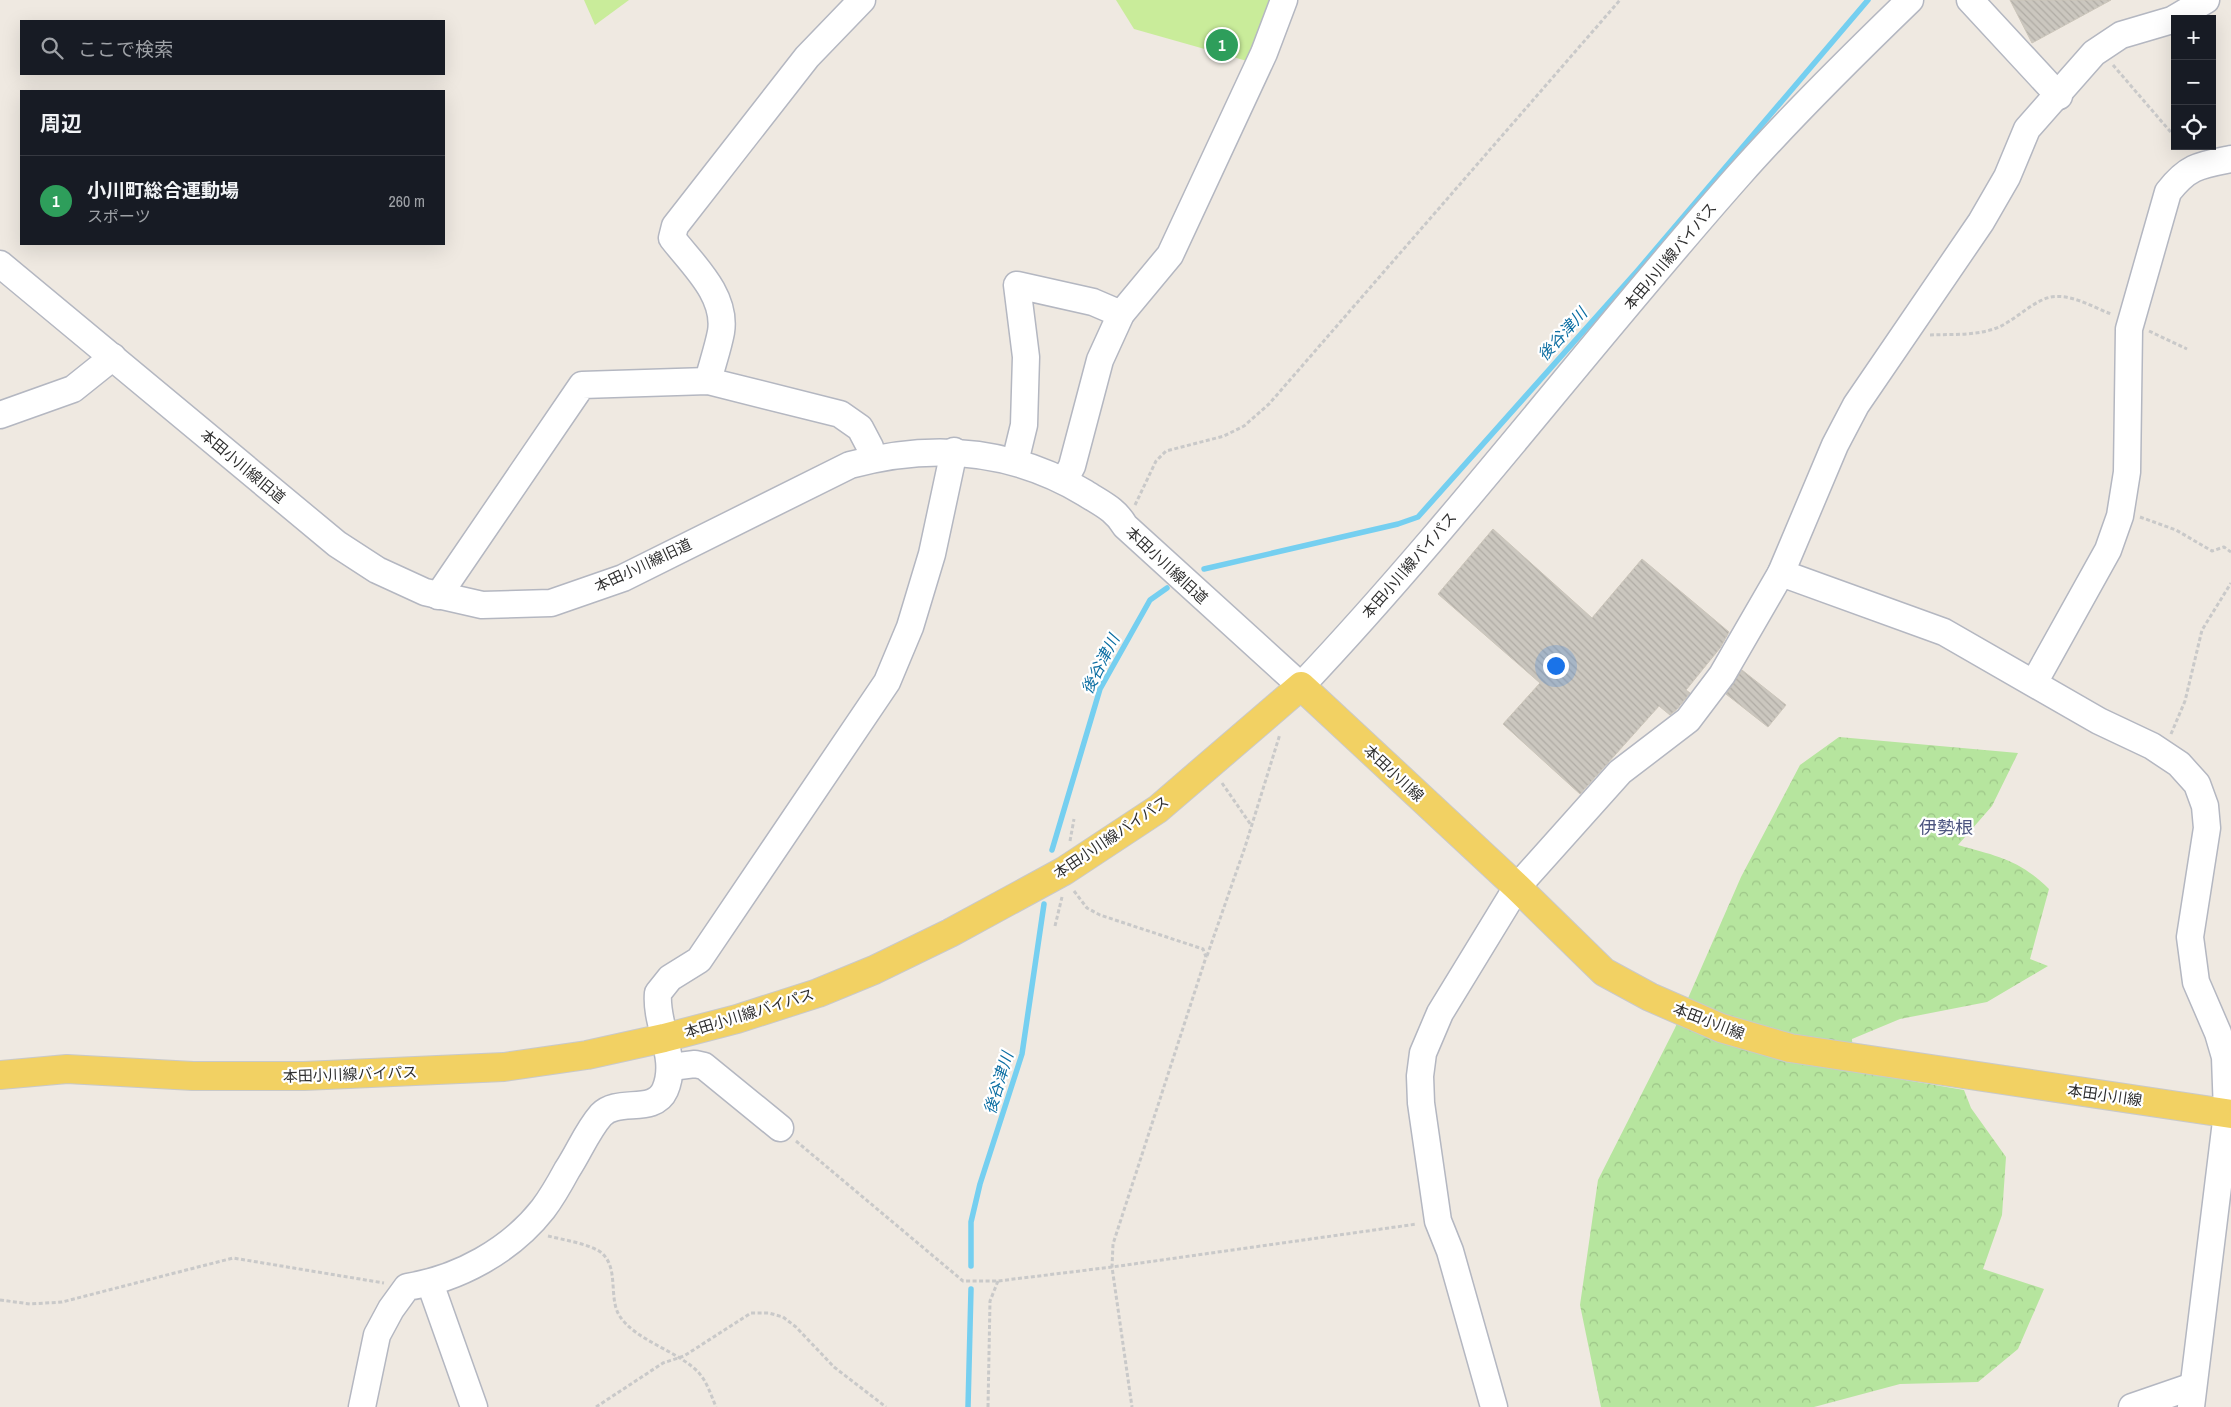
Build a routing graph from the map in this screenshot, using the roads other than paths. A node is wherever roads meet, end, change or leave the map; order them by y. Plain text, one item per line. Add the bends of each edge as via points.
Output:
1 (862, 0) edge
2 (1284, 0) edge
3 (1910, 0) edge
4 (1970, 0) edge
5 (2206, 0) edge
6 (2059, 96) junction
7 (2231, 159) edge
8 (4, 274) edge
9 (1121, 314) junction
10 (113, 357) junction
11 (708, 380) junction
12 (0, 415) edge
13 (954, 451) junction
14 (872, 459) junction
15 (1016, 462) junction
16 (1064, 480) junction
17 (1781, 573) junction
18 (438, 596) junction
19 (2034, 683) junction
20 (1301, 686) junction
21 (1517, 887) junction
22 (664, 1038) junction
23 (671, 1067) junction
24 (0, 1075) edge
25 (2229, 1114) edge
26 (780, 1128) road end
27 (418, 1285) junction
28 (2192, 1396) edge
29 (362, 1407) edge
30 (474, 1407) edge
31 (1494, 1407) edge
32 (2132, 1407) edge

1 - 11 street via 807,57 675,226 672,238 714,292 720,312 721,330
2 - 9 street via 1264,52 1170,255
3 - 20 street, 本田小川線バイパス via 1833,75 1740,174 1473,492
4 - 6 street
5 - 6 street via 2172,20 2121,35 2094,53
6 - 17 street via 2027,129 2007,177 1981,222 1856,405 1835,445
7 - 19 street via 2200,165 2181,176 2168,192 2131,322 2128,472 2121,510 2108,550
8 - 10 street, 本田小川線旧道
9 - 15 street via 1092,302 1017,285 1026,357 1024,425
9 - 16 street via 1100,360 1072,466
10 - 12 street via 73,389
10 - 18 street, 本田小川線旧道 via 337,544 376,570
11 - 14 street via 840,414 860,428
11 - 18 street via 582,385
13 - 14 street, 本田小川線旧道
13 - 15 street, 本田小川線旧道
13 - 22 street via 932,554 910,628 886,682 700,960 662,985 657,1002
14 - 18 street, 本田小川線旧道 via 850,465 623,578 551,603 482,605
15 - 16 street, 本田小川線旧道
16 - 20 street, 本田小川線旧道 via 1117,512 1125,526
17 - 19 street via 1944,632
17 - 21 street via 1737,652 1688,720 1620,772
19 - 25 street via 2162,753 2179,764 2197,784 2207,828 2190,937 2196,982 2225,1058
20 - 21 main road, 本田小川線
20 - 22 main road, 本田小川線バイパス via 1158,809 1067,877 874,970 818,993
21 - 25 main road, 本田小川線 via 1604,972 1650,997 1721,1028 1790,1048
21 - 31 street via 1440,1013 1423,1053 1420,1076 1438,1221 1450,1251
22 - 23 street
22 - 24 main road, 本田小川線バイパス via 504,1067 304,1076 193,1076 68,1069
23 - 26 street via 704,1066
23 - 27 street via 660,1098 649,1104 613,1108 603,1114 543,1209 508,1244 469,1268
25 - 28 street
27 - 29 street via 391,1308 377,1335
27 - 30 street
28 - 32 street

